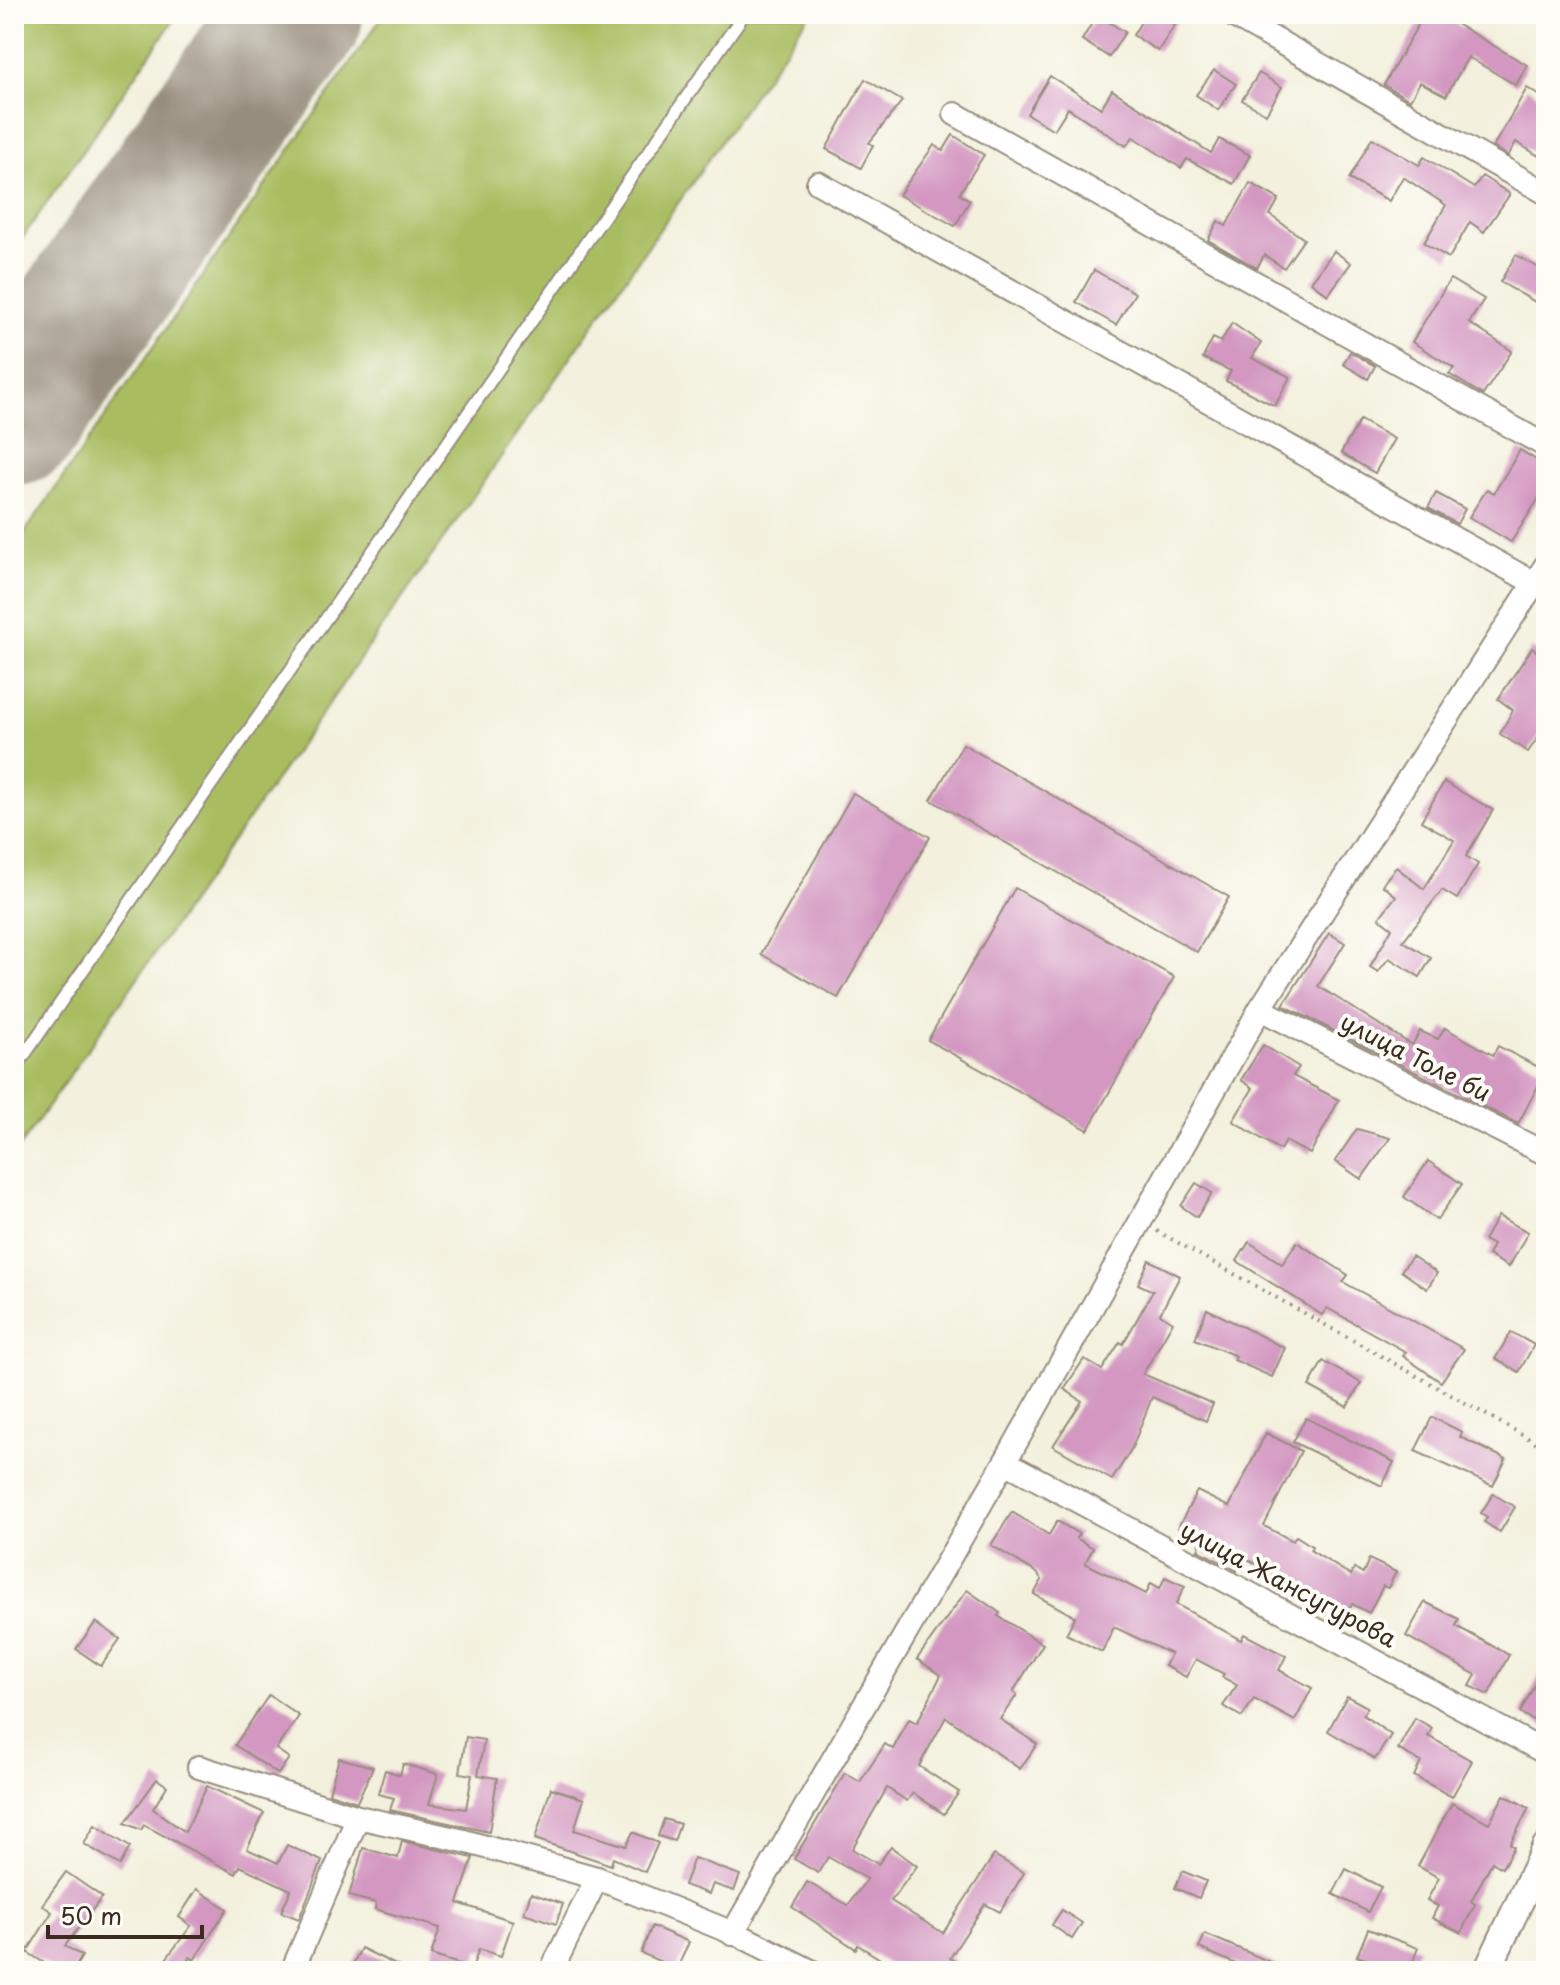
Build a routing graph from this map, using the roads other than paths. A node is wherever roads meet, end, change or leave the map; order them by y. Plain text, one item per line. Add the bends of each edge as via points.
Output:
1 (744, 14) edge
2 (1232, 15) edge
3 (955, 114) dead end
4 (818, 183) dead end
5 (1546, 193) edge
6 (1546, 446) edge
7 (1540, 574) edge
8 (1260, 1009) junction
9 (14, 1070) edge
10 (1546, 1154) edge
11 (1005, 1462) junction
12 (1546, 1753) edge
13 (199, 1767) dead end
14 (358, 1817) junction
15 (1546, 1846) edge
16 (597, 1878) junction
17 (732, 1934) junction
18 (292, 1971) edge
19 (551, 1971) edge
20 (811, 1971) edge
21 (1487, 1971) edge

1 - 9 lane
2 - 5 street
3 - 6 street
4 - 7 street
7 - 8 street
8 - 10 street, улица Толе би
8 - 11 street
11 - 12 street, улица Жансугурова
11 - 17 street
13 - 14 street
14 - 16 street
14 - 18 street
15 - 21 street
16 - 17 street
16 - 19 street
17 - 20 street

